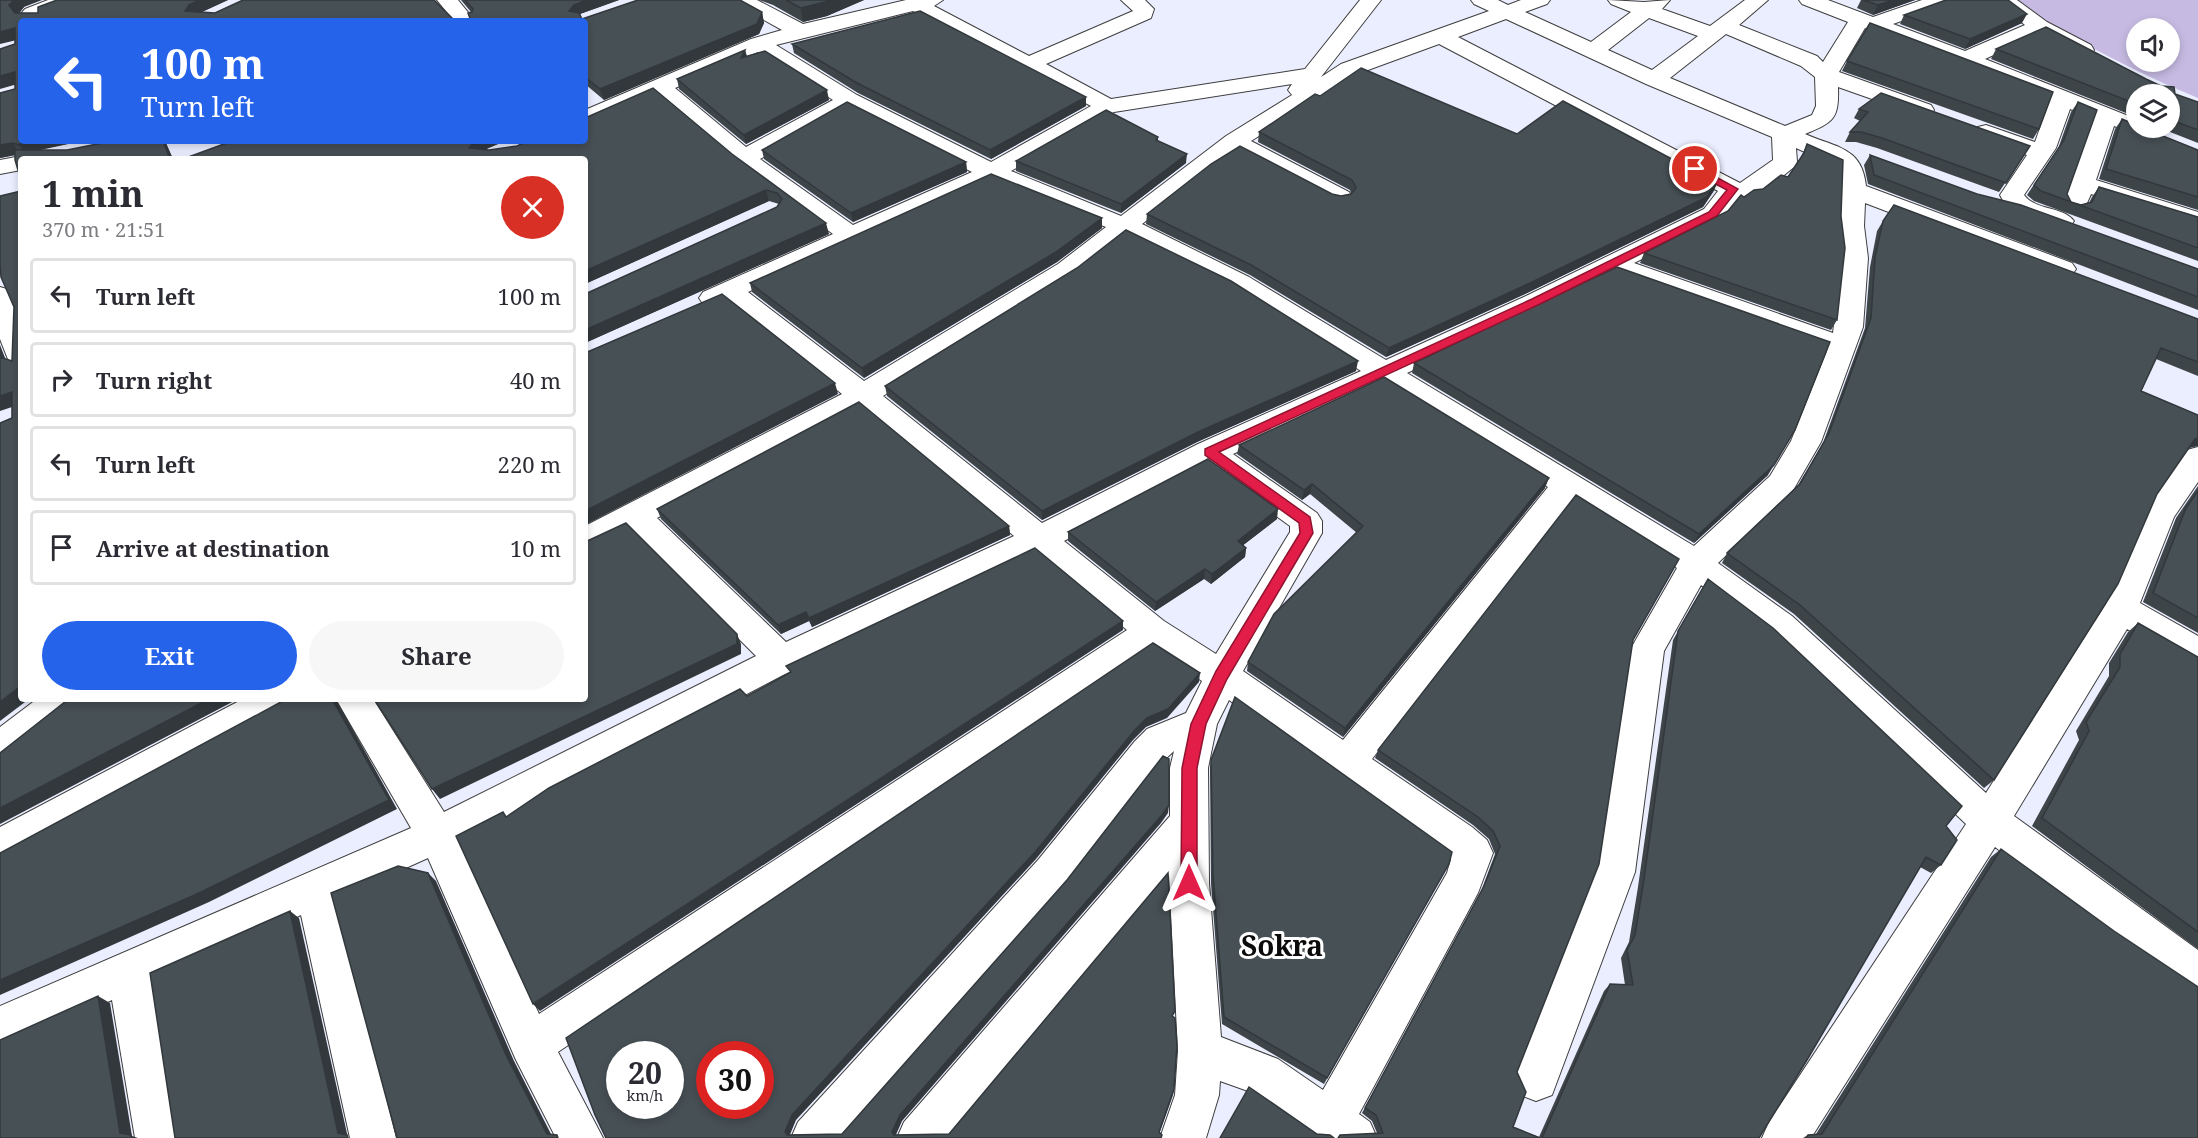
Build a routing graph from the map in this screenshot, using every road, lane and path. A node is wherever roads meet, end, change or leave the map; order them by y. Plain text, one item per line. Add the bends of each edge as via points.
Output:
1 (67, 0) edge
2 (447, 0) edge
3 (742, 0) edge
4 (1131, 0) edge
5 (1371, 0) edge
6 (1480, 0) edge
7 (1539, 0) edge
8 (1618, 0) edge
9 (1758, 0) edge
10 (1809, 0) edge
11 (1942, 0) edge
12 (2004, 0) edge
13 (924, 2) edge
14 (1653, 5) edge
15 (1507, 11) junction
16 (1859, 14) edge
17 (31, 18) edge
18 (462, 18) edge
19 (2040, 26) junction
20 (1718, 30) junction
21 (800, 31) junction
22 (1438, 35) junction
23 (759, 44) junction
24 (1593, 51) junction
25 (2098, 58) edge
26 (1966, 59) junction
27 (1028, 64) junction
28 (1312, 74) junction
29 (1826, 75) junction
30 (1654, 79) junction
31 (659, 87) junction
32 (2062, 98) junction
33 (849, 100) junction
34 (1108, 106) junction
35 (1285, 109) junction
36 (2106, 115) junction
37 (588, 117) edge
38 (2126, 123) edge
39 (1784, 135) junction
40 (1234, 141) junction
41 (1826, 152) junction
42 (2042, 152) junction
43 (1868, 155) edge
44 (744, 158) junction
45 (18, 164) edge
46 (0, 167) edge
47 (992, 172) junction
48 (2084, 184) junction
49 (1733, 189) junction
50 (1854, 190) junction
51 (1340, 196) edge
52 (1991, 200) edge
53 (2024, 208) junction
54 (2198, 220) edge
55 (1125, 226) junction
56 (852, 236) junction
57 (1610, 264) junction
58 (2089, 279) edge
59 (729, 291) junction
60 (0, 296) edge
61 (688, 309) edge
62 (1842, 346) junction
63 (18, 351) edge
64 (1383, 373) junction
65 (863, 395) junction
66 (1209, 452) junction
67 (2198, 458) edge
68 (1567, 485) junction
69 (634, 515) junction
70 (588, 539) edge
71 (1039, 539) junction
72 (1696, 564) junction
73 (2121, 609) junction
74 (1152, 631) junction
75 (2198, 653) edge
76 (782, 660) junction
77 (1222, 676) junction
78 (59, 702) edge
79 (270, 702) edge
80 (356, 702) edge
81 (1199, 724) junction
82 (0, 749) edge
83 (1347, 763) junction
84 (1990, 821) junction
85 (1189, 822) junction
86 (438, 835) junction
87 (0, 847) edge
88 (315, 889) junction
89 (128, 971) junction
90 (2198, 975) edge
91 (0, 1028) edge
92 (531, 1045) junction
93 (1200, 1051) junction
94 (1536, 1079) dead end
95 (1343, 1129) edge
96 (158, 1138) edge
97 (373, 1138) edge
98 (580, 1138) edge
99 (814, 1138) edge
100 (920, 1138) edge
101 (1183, 1138) edge
102 (1785, 1138) edge

1 - 17 street via 32,13
2 - 18 street
3 - 21 street
4 - 27 street via 1144,9 1144,14
5 - 28 street
6 - 15 street
7 - 15 street
8 - 14 street
9 - 20 street
10 - 16 street
11 - 16 street
12 - 19 street
13 - 21 street
13 - 27 street
14 - 20 street
14 - 24 street
15 - 22 street
15 - 24 street
16 - 26 street
16 - 29 street
19 - 25 street
19 - 26 street
20 - 29 street via 1809,61
20 - 30 street
21 - 23 street
22 - 35 street via 1349,69
22 - 49 street
23 - 31 street
23 - 33 street
24 - 30 street
26 - 32 street
27 - 34 street
28 - 34 street
28 - 35 street
29 - 39 street via 1827,106 1822,119
29 - 42 street
30 - 39 street
31 - 37 street
31 - 44 street
32 - 36 street
32 - 42 street
33 - 44 street
33 - 47 street
34 - 47 street
35 - 40 street
36 - 38 street
36 - 48 street
39 - 41 street
39 - 49 street via 1785,162 1748,192
40 - 51 street
40 - 55 street
41 - 43 street via 1843,150
41 - 50 street via 1850,163
42 - 53 street via 2012,195
44 - 56 street
45 - 46 street
47 - 55 street
47 - 56 street
48 - 53 street via 2078,227
48 - 54 street
49 - 57 street via 1713,214
50 - 58 street via 1964,220
50 - 62 street via 1851,226 1855,258 1849,327
52 - 53 street
55 - 64 street via 1240,283
55 - 65 street via 1067,270
56 - 59 street
57 - 62 street
57 - 64 street
59 - 61 street
59 - 65 street
60 - 63 street
62 - 72 street via 1806,442 1781,484
64 - 66 street
64 - 68 street
65 - 69 street
65 - 71 street
66 - 71 street
66 - 77 street via 1306,521 1306,533
67 - 73 street via 2160,513
68 - 72 street
68 - 83 street
69 - 70 street
69 - 76 street
71 - 74 street
71 - 76 street
72 - 84 street via 1788,633
72 - 94 street via 1647,650 1615,872
73 - 75 street
73 - 84 street
74 - 77 street
74 - 92 street
76 - 86 street
77 - 81 street
77 - 83 street
78 - 82 street
79 - 87 street
80 - 86 street
81 - 85 street via 1189,768
81 - 99 street via 1160,740 1148,752 1017,913
83 - 95 street via 1473,853 1464,880
84 - 90 street
84 - 102 street
85 - 93 street
85 - 100 street
86 - 88 street
86 - 92 street
88 - 89 street
88 - 97 street
89 - 91 street
89 - 96 street
92 - 98 street
93 - 95 street via 1262,1075
93 - 101 street via 1197,1095

